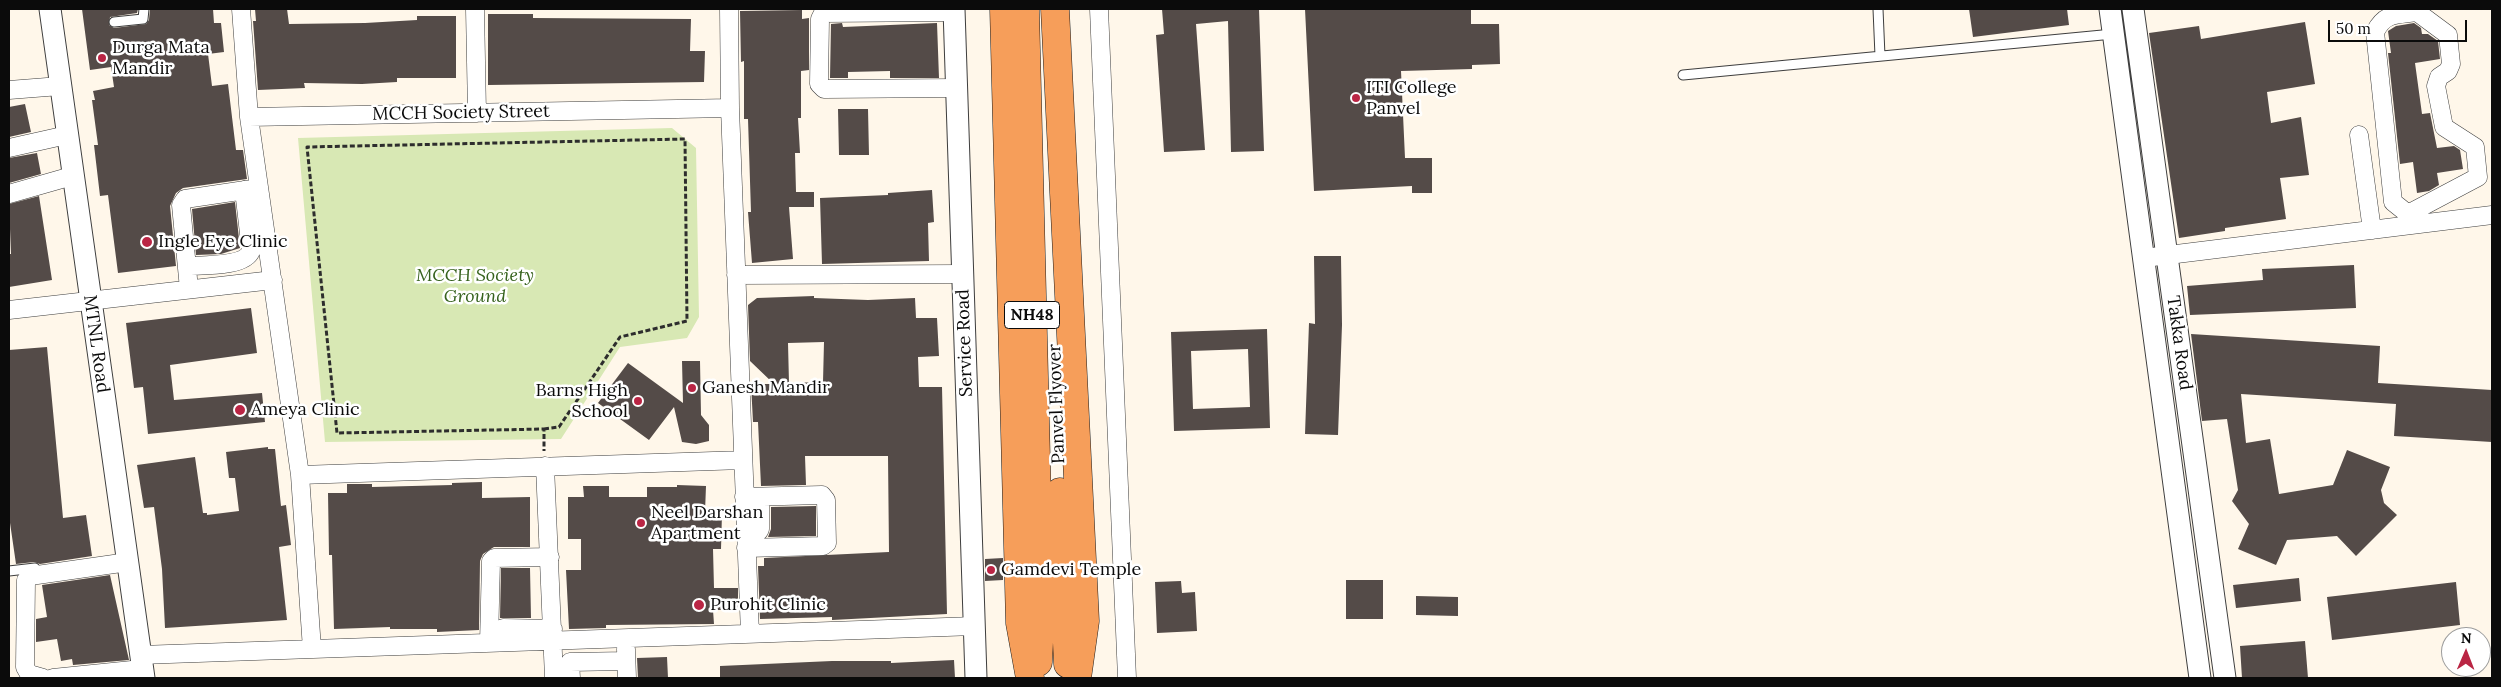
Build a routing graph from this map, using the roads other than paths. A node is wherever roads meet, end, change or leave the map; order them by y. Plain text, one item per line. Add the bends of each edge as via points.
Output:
1 (50, 9) edge
2 (144, 9) edge
3 (241, 9) edge
4 (475, 9) edge
5 (729, 9) edge
6 (1004, 9) edge
7 (1025, 9) edge
8 (1043, 9) edge
9 (1055, 9) edge
10 (1099, 9) edge
11 (1878, 9) edge
12 (2138, 9) edge
13 (955, 10) edge
14 (2122, 10) edge
15 (114, 22) dead end
16 (2126, 33) junction
17 (1880, 56) junction
18 (1683, 75) dead end
19 (60, 86) junction
20 (957, 88) junction
21 (9, 90) edge
22 (730, 108) junction
23 (477, 113) junction
24 (249, 117) junction
25 (66, 133) junction
26 (2359, 135) dead end
27 (9, 142) edge
28 (9, 148) edge
29 (72, 176) junction
30 (252, 189) junction
31 (9, 194) edge
32 (2492, 215) edge
33 (2409, 220) junction
34 (257, 228) junction
35 (2372, 230) junction
36 (2168, 255) junction
37 (2144, 258) junction
38 (217, 264) junction
39 (187, 266) junction
40 (963, 274) junction
41 (736, 275) junction
42 (273, 280) junction
43 (219, 286) junction
44 (189, 289) junction
45 (89, 300) junction
46 (9, 310) edge
47 (743, 460) junction
48 (545, 466) junction
49 (300, 475) junction
50 (752, 497) junction
51 (746, 540) junction
52 (550, 557) junction
53 (128, 559) junction
54 (9, 571) edge
55 (1052, 622) junction
56 (975, 626) junction
57 (549, 630) junction
58 (494, 631) junction
59 (750, 634) junction
60 (625, 638) junction
61 (312, 649) junction
62 (142, 667) edge
63 (570, 670) edge
64 (627, 670) edge
65 (42, 678) edge
66 (53, 678) edge
67 (554, 678) edge
68 (976, 678) edge
69 (1030, 678) edge
70 (1038, 678) edge
71 (1069, 678) edge
72 (1077, 678) edge
73 (1127, 678) edge
74 (2200, 678) edge
75 (2225, 678) edge

1 - 19 street, MTNL Road
2 - 15 lane via 143,19
3 - 24 street
4 - 23 street
5 - 22 street
6 - 69 highway via 1020,623
7 - 55 highway, Panvel Flyover / NH48
8 - 55 highway, Panvel Flyover / NH48
9 - 72 highway via 1085,621
10 - 73 street
11 - 17 lane
12 - 14 lane
13 - 20 street, Service Road
13 - 20 street via 823,13 820,19 819,84 824,89
14 - 16 street, Takka Road
16 - 17 lane
16 - 36 street, Takka Road
16 - 37 street, Takka Road
17 - 18 lane
19 - 21 street
19 - 25 street, MTNL Road
20 - 40 street, Service Road
22 - 23 street, MCCH Society Street
22 - 41 street
23 - 24 street, MCCH Society Street
24 - 30 street
25 - 27 street
25 - 28 street
25 - 29 street, MTNL Road
26 - 35 street
29 - 31 street
29 - 45 street, MTNL Road
30 - 34 street
30 - 39 street via 185,199 181,205
32 - 33 street
33 - 33 street via 2394,202 2375,32 2381,21 2390,16 2417,12 2448,34 2451,64 2448,71 2439,77 2436,86 2444,127 2474,147 2479,168 2478,177
33 - 35 street
34 - 38 street via 246,260
34 - 42 street
35 - 36 street
36 - 37 street
36 - 75 street, Takka Road
37 - 74 street, Takka Road
38 - 39 street
38 - 43 street
39 - 44 street
40 - 41 street
40 - 56 street, Service Road
41 - 47 street
42 - 43 street
42 - 49 street
43 - 44 street
44 - 45 street
45 - 46 street
45 - 53 street, MTNL Road
47 - 48 street
47 - 50 street
48 - 49 street
48 - 52 street
49 - 61 street
50 - 51 street
50 - 51 street via 822,495 826,500 827,543 823,546
51 - 59 street
52 - 57 street
52 - 58 street via 494,558 491,561
53 - 54 lane
53 - 62 street, MTNL Road
53 - 65 street via 30,576 26,580 25,667 30,674
55 - 70 highway, Panvel Flyover / NH48
55 - 71 highway, Panvel Flyover / NH48
56 - 59 street
56 - 68 street, Service Road
57 - 58 street
57 - 60 street
57 - 63 street
57 - 67 street
58 - 61 street
59 - 60 street
60 - 64 street
61 - 62 street
62 - 66 street
63 - 64 street

